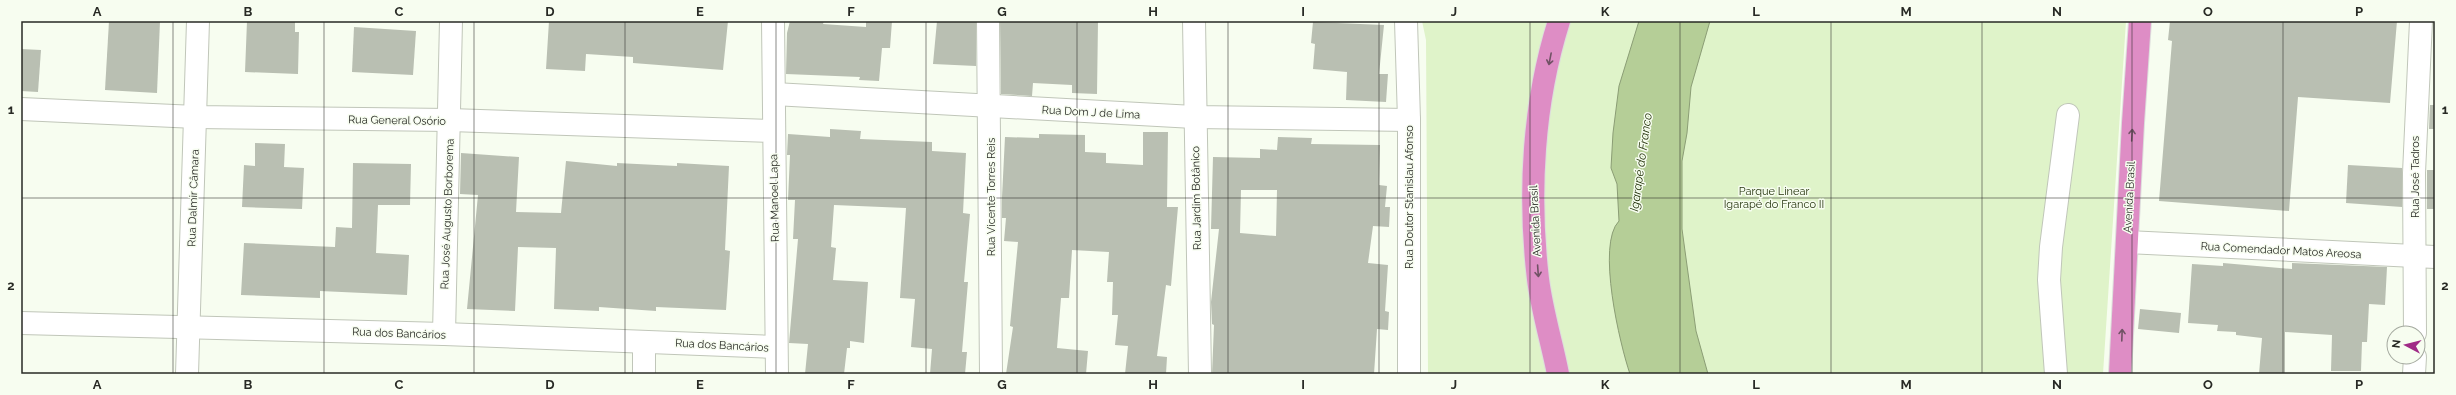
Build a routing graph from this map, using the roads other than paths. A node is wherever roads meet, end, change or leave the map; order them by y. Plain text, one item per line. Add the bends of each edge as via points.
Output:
1 (198, 21) edge
2 (451, 21) edge
3 (773, 21) edge
4 (988, 21) edge
5 (1194, 21) edge
6 (1406, 21) edge
7 (1559, 21) edge
8 (2140, 21) edge
9 (2421, 21) edge
10 (2427, 76) edge
11 (774, 94) junction
12 (990, 107) junction
13 (21, 109) edge
14 (2068, 115) dead end
15 (196, 117) junction
16 (1194, 117) junction
17 (450, 120) junction
18 (1409, 120) junction
19 (774, 131) junction
20 (2127, 242) junction
21 (2425, 257) edge
22 (21, 323) edge
23 (2416, 325) edge
24 (188, 328) junction
25 (444, 334) junction
26 (644, 342) junction
27 (776, 347) junction
28 (187, 374) edge
29 (644, 374) edge
30 (777, 374) edge
31 (992, 374) edge
32 (1200, 374) edge
33 (1409, 374) edge
34 (1558, 374) edge
35 (2056, 374) edge
36 (2120, 374) edge

1 - 15 street, Rua Dalmir Câmara
2 - 17 street, Rua José Augusto Borborema
3 - 11 street, Rua Manoel Lapa
4 - 12 street, Rua Vicente Torres Reis
5 - 16 street, Rua Jardim Botânico
6 - 18 street, Rua Doutor Stanislau Afonso
7 -> 34 highway, Avenida Brasil via 1539,114 1532,191 1538,280
20 -> 8 highway, Avenida Brasil
9 - 10 street, Rua José Tadros
10 - 21 street, Rua José Tadros via 2414,174
11 - 12 street, Rua Dom J de Lima
11 - 19 street, Rua Manoel Lapa
12 - 16 street, Rua Dom J de Lima
12 - 31 street, Rua Vicente Torres Reis
13 - 15 street, Rua General Osório
14 - 35 street via 2049,273
15 - 17 street, Rua General Osório
15 - 24 street, Rua Dalmir Câmara
16 - 18 street, Rua Dom J de Lima
16 - 32 street, Rua Jardim Botânico
17 - 19 street, Rua General Osório
17 - 25 street, Rua José Augusto Borborema
18 - 33 street, Rua Doutor Stanislau Afonso
19 - 27 street, Rua Manoel Lapa
20 - 21 street, Rua Comendador Matos Areosa
36 -> 20 highway, Avenida Brasil
21 - 23 street, Rua José Tadros
22 - 24 street, Rua dos Bancários
24 - 25 street, Rua dos Bancários
24 - 28 street, Rua Dalmir Câmara
25 - 26 street, Rua dos Bancários
26 - 27 street, Rua dos Bancários
26 - 29 street
27 - 30 street, Rua Manoel Lapa

